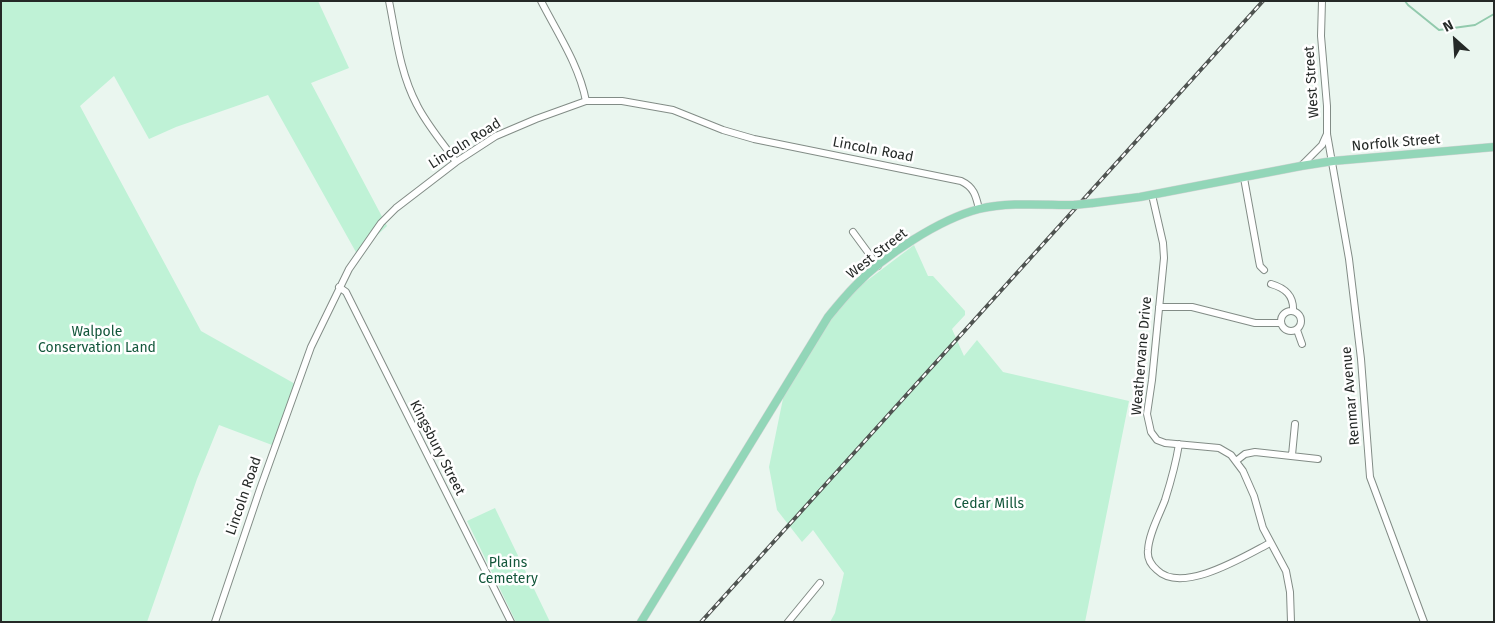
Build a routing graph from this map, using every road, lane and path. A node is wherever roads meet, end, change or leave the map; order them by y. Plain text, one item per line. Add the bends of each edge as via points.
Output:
1 (389, 1) edge
2 (541, 1) edge
3 (1322, 1) edge
4 (586, 101) junction
5 (1328, 134) junction
6 (1494, 147) edge
7 (1333, 161) junction
8 (456, 162) junction
9 (1301, 166) junction
10 (1244, 178) junction
11 (1152, 195) junction
12 (979, 209) junction
13 (853, 232) dead end
14 (878, 266) junction
15 (1264, 270) dead end
16 (1271, 284) dead end
17 (339, 287) junction
18 (1159, 307) junction
19 (1293, 311) junction
20 (1280, 323) junction
21 (1297, 330) junction
22 (1302, 344) dead end
23 (1295, 424) dead end
24 (1179, 444) junction
25 (1292, 455) junction
26 (1318, 459) dead end
27 (1236, 461) junction
28 (1270, 543) junction
29 (820, 583) dead end
30 (215, 622) edge
31 (511, 622) edge
32 (641, 622) edge
33 (788, 622) edge
34 (1291, 622) edge
35 (1424, 622) edge

1 - 8 street via 410,90 423,115
2 - 4 street via 577,70
3 - 5 street, West Street via 1321,36
4 - 8 street, Lincoln Road via 512,128
4 - 12 street, Lincoln Road via 622,101 672,110 754,139 957,180 973,190
5 - 7 street, West Street
5 - 9 street via 1322,145
6 - 7 main road, Norfolk Street
7 - 9 main road, Norfolk Street
7 - 35 street, Renmar Avenue via 1352,277 1370,477
8 - 17 street, Lincoln Road via 411,195 381,223
9 - 10 main road, West Street
10 - 11 main road, West Street
10 - 15 street via 1258,261
11 - 12 main road, West Street, bridge via 1093,204
11 - 18 street, Weathervane Drive via 1164,258
12 - 14 main road, West Street via 947,221
13 - 14 street
14 - 32 main road, West Street via 854,286 828,316
16 - 19 street via 1285,288 1292,299
17 - 30 street, Lincoln Road via 311,347
17 - 31 street, Kingsbury Street via 346,292
18 - 20 street via 1192,307 1255,324
18 - 24 street, Weathervane Drive via 1148,425 1157,440
19 - 20 street via 1284,314
19 - 21 street via 1301,318
20 - 21 street via 1287,331
21 - 22 street
23 - 25 street
24 - 27 street, Weathervane Drive via 1219,448
24 - 28 street via 1149,544 1153,567 1160,574 1173,578 1194,577 1213,572
25 - 26 street
25 - 27 street via 1255,452
27 - 28 street, Weathervane Drive via 1254,496
28 - 34 street, Weathervane Drive via 1286,570
29 - 33 street

